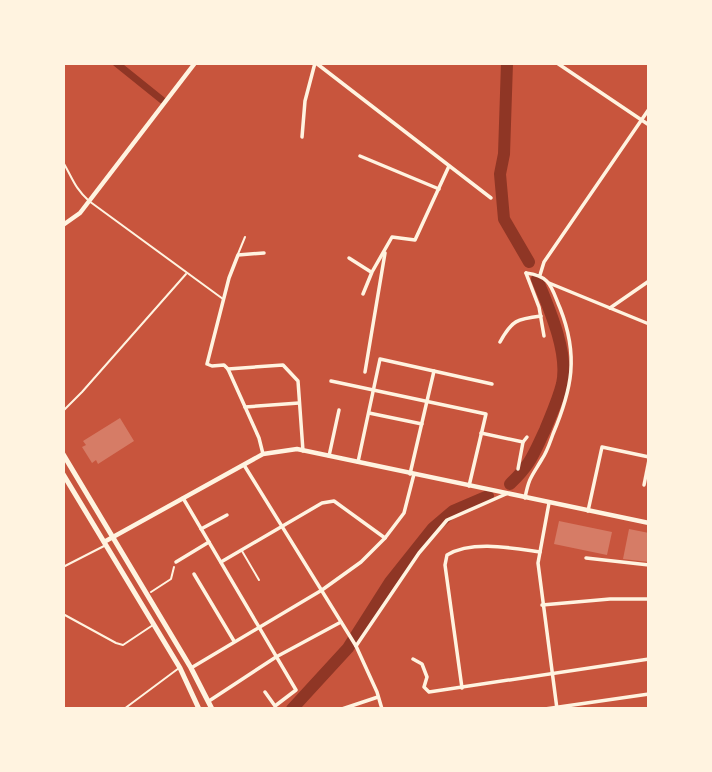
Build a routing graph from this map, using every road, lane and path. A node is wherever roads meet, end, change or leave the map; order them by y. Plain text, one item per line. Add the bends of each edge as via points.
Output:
1 (195, 63) edge
2 (316, 63) edge
3 (556, 63) edge
4 (649, 109) edge
5 (641, 120) junction
6 (649, 125) edge
7 (302, 137) dead end
8 (360, 156) dead end
9 (63, 162) edge
10 (449, 166) junction
11 (439, 189) junction
12 (491, 198) dead end
13 (89, 201) junction
14 (63, 225) edge
15 (245, 237) dead end
16 (385, 252) junction
17 (264, 253) dead end
18 (238, 255) junction
19 (349, 258) dead end
20 (372, 272) junction
21 (186, 273) junction
22 (540, 275) junction
23 (649, 281) edge
24 (549, 283) junction
25 (363, 294) dead end
26 (224, 300) junction
27 (610, 308) junction
28 (541, 316) junction
29 (649, 324) edge
30 (544, 336) dead end
31 (500, 342) dead end
32 (228, 369) junction
33 (434, 371) junction
34 (365, 372) dead end
35 (331, 381) dead end
36 (492, 384) dead end
37 (374, 390) junction
38 (427, 402) junction
39 (299, 403) junction
40 (245, 407) junction
41 (339, 410) dead end
42 (63, 411) edge
43 (369, 413) junction
44 (422, 424) junction
45 (481, 433) junction
46 (527, 437) dead end
47 (523, 442) junction
48 (303, 451) junction
49 (63, 454) edge
50 (263, 454) junction
51 (329, 456) junction
52 (649, 459) edge
53 (358, 462) junction
54 (244, 465) junction
55 (519, 469) dead end
56 (63, 474) edge
57 (412, 474) junction
58 (644, 485) dead end
59 (469, 486) junction
60 (506, 494) junction
61 (183, 498) junction
62 (526, 498) junction
63 (549, 503) junction
64 (588, 511) junction
65 (227, 515) dead end
66 (649, 523) edge
67 (282, 526) junction
68 (201, 529) junction
69 (113, 537) junction
70 (385, 538) junction
71 (209, 542) junction
72 (105, 544) junction
73 (241, 550) junction
74 (540, 552) junction
75 (586, 558) dead end
76 (176, 562) joint
77 (221, 562) junction
78 (649, 565) edge
79 (63, 567) edge
80 (194, 574) dead end
81 (259, 580) dead end
82 (322, 590) junction
83 (147, 594) junction
84 (649, 599) edge
85 (542, 605) junction
86 (63, 614) edge
87 (341, 622) junction
88 (154, 625) junction
89 (259, 627) junction
90 (234, 642) junction
91 (356, 646) junction
92 (276, 657) junction
93 (413, 659) dead end
94 (649, 659) edge
95 (180, 668) junction
96 (191, 668) junction
97 (552, 675) junction
98 (462, 688) junction
99 (265, 692) dead end
100 (649, 695) edge
101 (378, 697) junction
102 (209, 701) junction
103 (557, 708) edge
104 (124, 709) edge
105 (199, 709) edge
106 (212, 709) edge
107 (342, 709) edge
108 (382, 709) edge
109 (545, 709) edge

1 - 13 street
2 - 7 street via 305,100
2 - 10 street
3 - 5 street
4 - 5 street
5 - 6 street
5 - 22 street via 544,262
8 - 11 street
9 - 13 lane via 74,186
10 - 11 street
10 - 12 street
11 - 16 street via 415,240 392,237
13 - 14 street
13 - 21 lane
15 - 18 lane
16 - 20 street
16 - 34 street
17 - 18 street
18 - 26 street
19 - 20 street
20 - 25 street
21 - 26 lane
21 - 42 lane
22 - 24 street
22 - 28 street via 526,273
23 - 27 street
24 - 27 street
24 - 62 street via 563,317 571,384 566,405 530,478
26 - 32 street via 207,364
27 - 29 street
28 - 30 street
28 - 31 street via 510,324
32 - 39 street via 283,365 298,381
32 - 40 street
33 - 36 street
33 - 37 street via 380,359
33 - 38 street
35 - 37 street
37 - 38 street
37 - 43 street
38 - 44 street
38 - 45 street via 485,414
39 - 40 street
39 - 48 street
40 - 50 street
41 - 51 street
43 - 44 street
43 - 53 street
44 - 57 street
45 - 47 street
45 - 59 street
46 - 47 street
47 - 55 street
48 - 50 street
48 - 51 street
49 - 69 main road
50 - 54 street
51 - 53 street
52 - 58 street
52 - 64 street via 602,447
53 - 57 street
54 - 61 street
54 - 67 street
56 - 72 main road
57 - 59 street
57 - 70 street via 404,513
59 - 60 street
60 - 62 street
60 - 91 street via 447,520
61 - 68 street
61 - 69 street
62 - 63 street
63 - 64 street
63 - 74 street
64 - 66 street
65 - 68 street
67 - 70 street via 334,501
67 - 73 street
67 - 82 street
68 - 71 street
69 - 72 street
69 - 83 main road
70 - 82 street
71 - 76 street
71 - 77 street
72 - 79 lane
72 - 88 main road
73 - 77 street
73 - 81 lane
74 - 85 street
74 - 98 street via 496,545 447,555
75 - 78 street
76 - 83 path via 171,579
77 - 89 street
80 - 90 street
82 - 87 street
82 - 89 street
83 - 96 main road
84 - 85 street
85 - 97 street
86 - 88 lane via 123,645
87 - 91 street
87 - 92 street
88 - 95 main road
89 - 90 street
89 - 92 street
90 - 96 street
91 - 101 street
92 - 99 street via 296,690 275,706
92 - 102 street
93 - 98 street via 422,664 429,692
94 - 97 street
95 - 104 lane
95 - 105 main road
96 - 102 main road
97 - 98 street
97 - 103 street
100 - 103 street
101 - 107 street
101 - 108 street
102 - 106 main road
103 - 109 street

